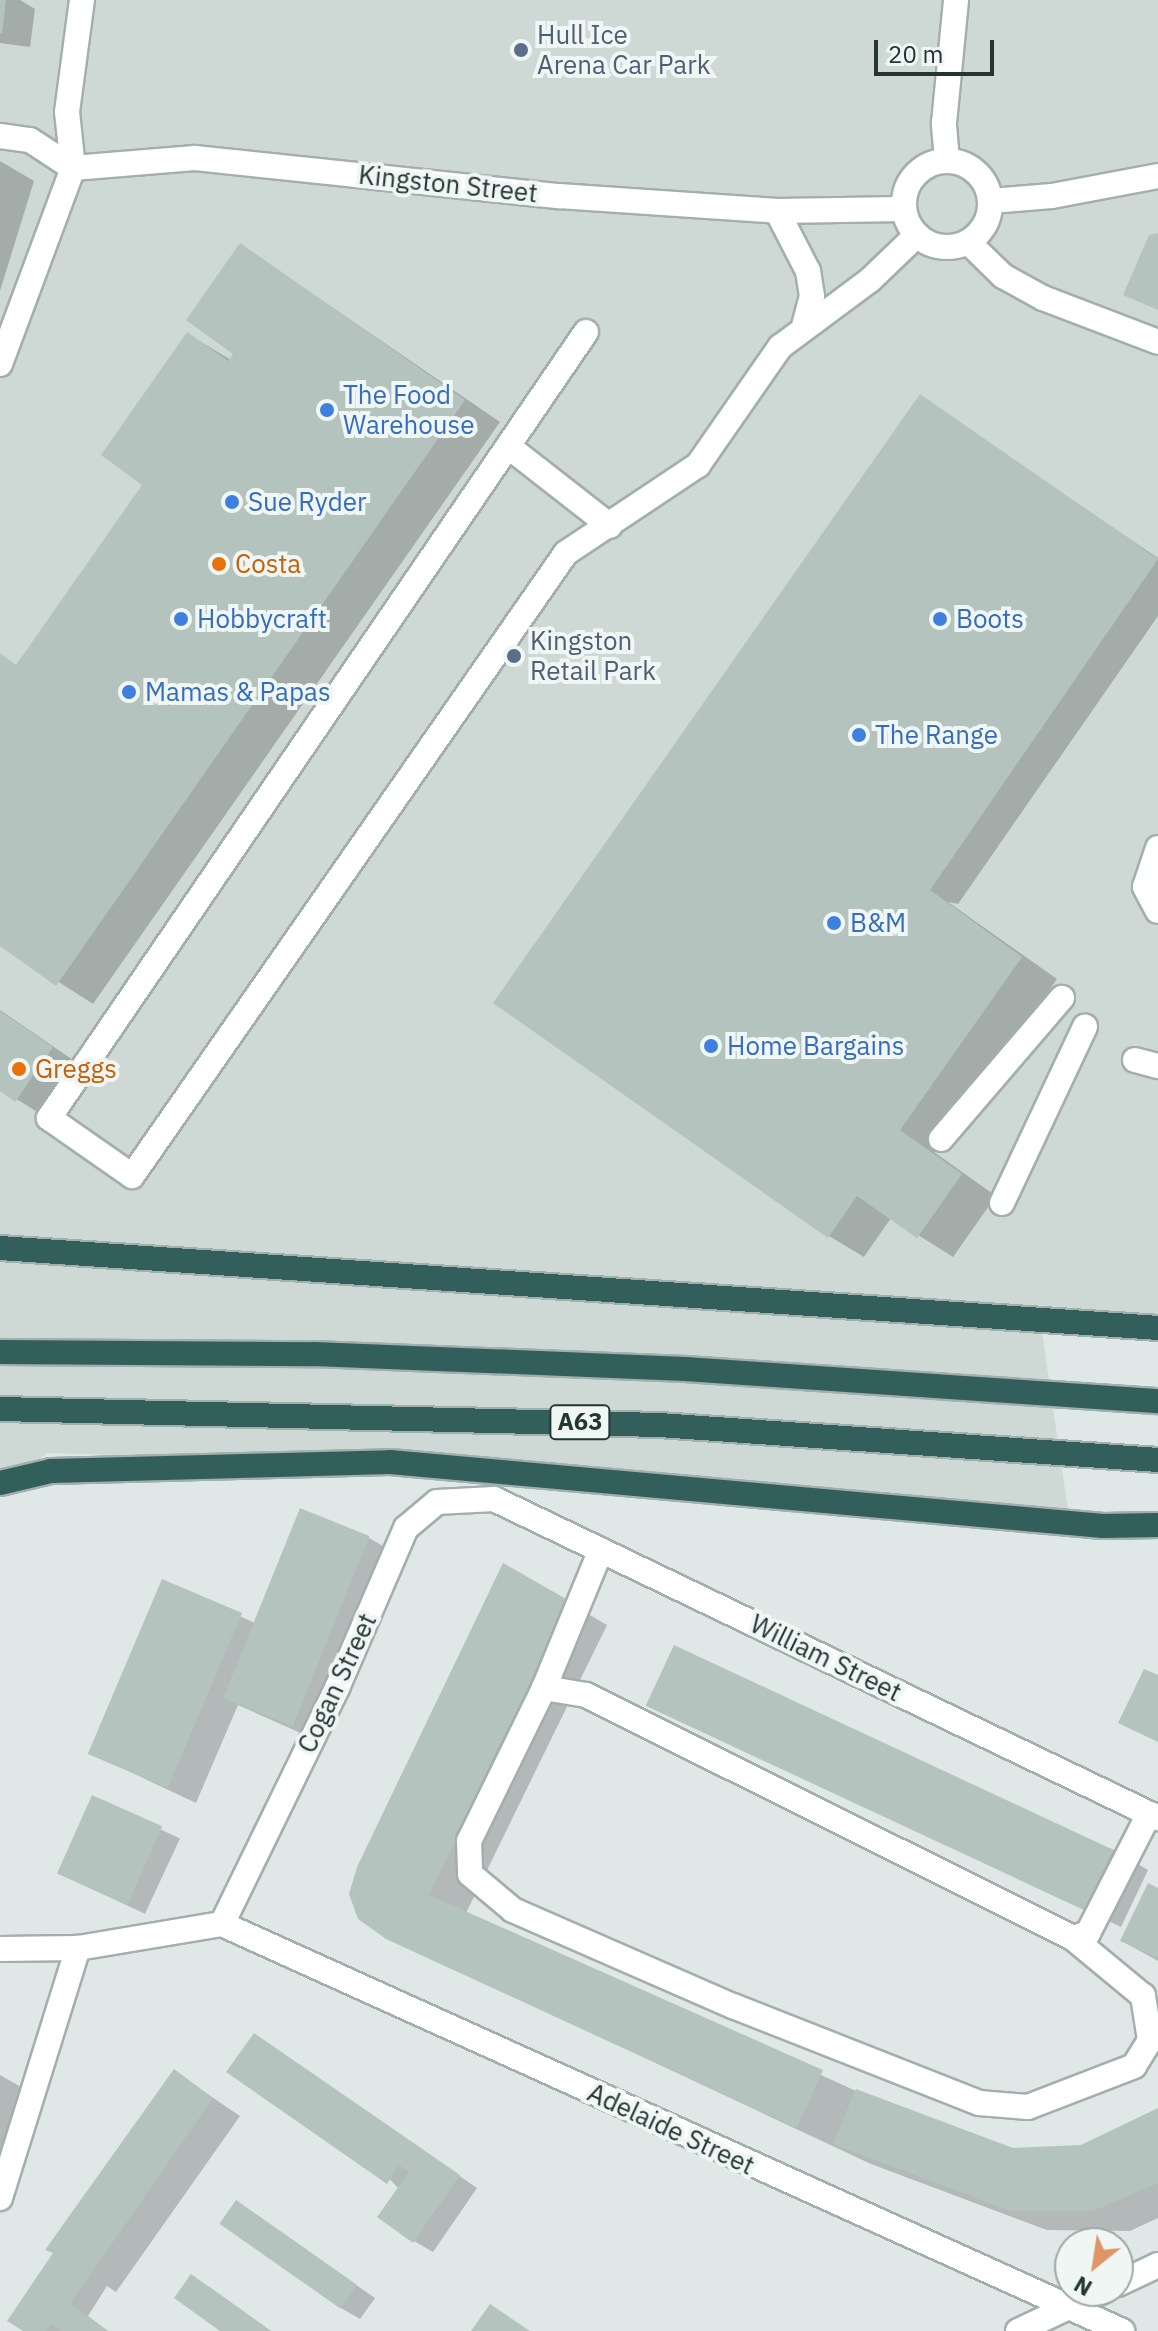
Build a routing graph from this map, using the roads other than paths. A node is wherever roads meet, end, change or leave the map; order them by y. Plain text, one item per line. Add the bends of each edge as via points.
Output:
1 (82, 0) edge
2 (956, 0) edge
3 (0, 136) edge
4 (947, 160) junction
5 (73, 168) junction
6 (1158, 176) edge
7 (991, 201) junction
8 (904, 209) junction
9 (777, 211) junction
10 (917, 235) junction
11 (968, 242) junction
12 (804, 325) junction
13 (586, 332) dead end
14 (1158, 342) edge
15 (0, 364) edge
16 (509, 447) junction
17 (610, 526) junction
18 (1158, 848) edge
19 (1158, 911) edge
20 (1062, 998) dead end
21 (1085, 1027) dead end
22 (941, 1139) dead end
23 (1002, 1203) dead end
24 (0, 1248) edge
25 (1158, 1328) edge
26 (0, 1352) edge
27 (1158, 1401) edge
28 (0, 1409) edge
29 (1158, 1460) edge
30 (0, 1483) edge
31 (494, 1499) joint
32 (1158, 1525) edge
33 (601, 1550) junction
34 (544, 1688) junction
35 (1154, 1816) edge
36 (222, 1924) junction
37 (1073, 1938) junction
38 (78, 1948) junction
39 (0, 1949) edge
40 (0, 2198) edge
41 (1158, 2265) edge
42 (1134, 2276) edge
43 (1054, 2298) edge
44 (1069, 2307) edge
45 (1073, 2307) edge
46 (1018, 2331) edge
47 (1122, 2331) edge

1 - 5 street via 67,112
2 - 4 street via 944,123
3 - 5 street via 30,140
4 - 7 street via 968,165 984,180
4 - 8 street via 914,175 905,191
5 - 9 street, Kingston Street via 195,158 559,196
5 - 15 street
6 - 7 street via 1052,196
7 - 11 street via 989,217
8 - 9 street, Kingston Street
8 - 10 street
9 - 12 street via 808,271 812,296
10 - 11 street via 951,247
10 - 12 street via 870,280
11 - 14 street via 1003,276 1043,298
12 - 17 street via 780,347 698,465
13 - 16 street
16 - 17 street
16 - 17 street via 49,1118 132,1176 566,553
18 - 19 street via 1145,887
20 - 22 street
21 - 23 street
24 - 25 highway
26 - 27 highway, A63 via 314,1354 640,1367
28 - 29 highway, A63 via 659,1425
30 - 32 highway via 51,1471 390,1462 1103,1526
31 - 33 street, William Street
31 - 36 street, Cogan Street via 437,1502 406,1528 337,1688
33 - 34 street
33 - 35 street, William Street
34 - 37 street via 586,1695
34 - 37 street via 469,1841 470,1874 513,1910 733,2006 979,2103 1028,2107 1134,2066 1150,2040 1143,1996
35 - 37 street via 1088,1933
36 - 38 street
36 - 43 street, Adelaide Street
38 - 39 street
38 - 40 street
41 - 42 street
44 - 46 street
45 - 47 street, Adelaide Street

